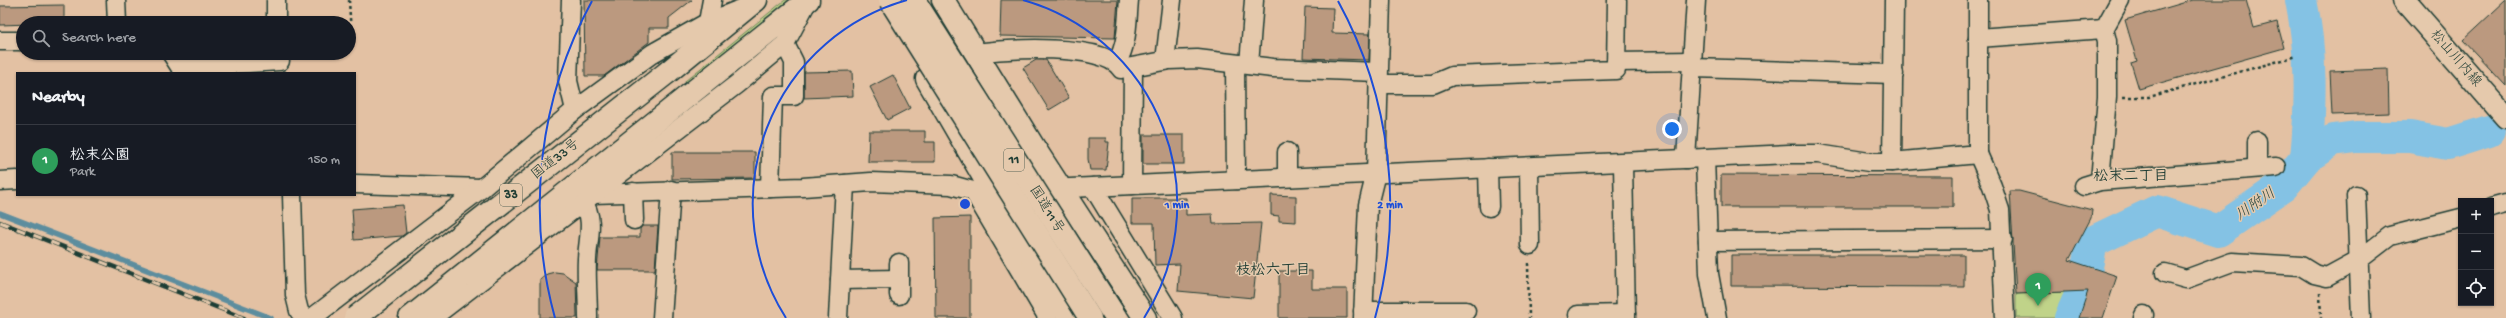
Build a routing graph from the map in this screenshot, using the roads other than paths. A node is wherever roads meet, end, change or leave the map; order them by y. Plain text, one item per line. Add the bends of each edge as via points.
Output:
1 (116, 0) edge
2 (276, 0) edge
3 (571, 0) edge
4 (712, 0) edge
5 (808, 0) edge
6 (878, 0) edge
7 (890, 0) edge
8 (914, 0) edge
9 (943, 0) edge
10 (1128, 0) edge
11 (1172, 0) edge
12 (1254, 0) edge
13 (1381, 0) edge
14 (1617, 0) edge
15 (1696, 0) edge
16 (1894, 0) edge
17 (1978, 0) edge
18 (2120, 0) edge
19 (2404, 0) edge
20 (753, 2) edge
21 (117, 16) edge
22 (276, 16) edge
23 (708, 22) junction
24 (2104, 29) junction
25 (1978, 38) junction
26 (0, 41) edge
27 (16, 41) edge
28 (785, 44) junction
29 (975, 53) junction
30 (176, 60) edge
31 (1165, 61) junction
32 (280, 62) edge
33 (1116, 62) junction
34 (1616, 62) junction
35 (1242, 65) junction
36 (1693, 65) junction
37 (1134, 68) junction
38 (1894, 74) junction
39 (1378, 78) junction
40 (575, 110) junction
41 (2501, 112) edge
42 (2257, 141) dead end
43 (1035, 149) junction
44 (1287, 152) dead end
45 (1978, 154) junction
46 (1705, 158) junction
47 (1686, 159) junction
48 (1892, 162) junction
49 (1623, 164) junction
50 (1529, 167) junction
51 (2276, 167) dead end
52 (1488, 168) junction
53 (2257, 168) junction
54 (1376, 173) junction
55 (1287, 178) junction
56 (16, 180) edge
57 (1236, 180) junction
58 (0, 181) edge
59 (356, 184) edge
60 (845, 184) junction
61 (1132, 185) junction
62 (1093, 187) junction
63 (482, 188) junction
64 (770, 188) junction
65 (671, 190) junction
66 (633, 192) junction
67 (988, 192) junction
68 (2356, 195) dead end
69 (292, 196) edge
70 (1066, 196) junction
71 (588, 198) junction
72 (2506, 204) edge
73 (1489, 207) dead end
74 (2494, 207) edge
75 (2458, 219) edge
76 (634, 220) dead end
77 (2003, 239) junction
78 (1708, 240) junction
79 (1530, 245) road end
80 (2360, 259) junction
81 (2165, 273) dead end
82 (899, 279) dead end
83 (840, 280) junction
84 (351, 290) junction
85 (1460, 306) dead end
86 (1363, 314) edge
87 (1578, 315) dead end
88 (1626, 316) edge
89 (304, 318) edge
90 (312, 318) edge
91 (355, 318) edge
92 (373, 318) edge
93 (410, 318) edge
94 (432, 318) edge
95 (588, 318) edge
96 (662, 318) edge
97 (838, 318) edge
98 (1048, 318) edge
99 (1070, 318) edge
100 (1090, 318) edge
101 (1116, 318) edge
102 (1145, 318) edge
103 (1173, 318) edge
104 (1717, 318) edge
105 (2005, 318) edge
106 (2361, 318) edge

1 - 21 street
2 - 22 street
3 - 40 street via 568,81
4 - 23 street
5 - 28 street
5 - 93 main road, 33
6 - 67 main road, 11 via 942,102
7 - 100 main road, 国道11号 / 11, bridge
8 - 101 main road, 国道11号 / 11, bridge
9 - 29 main road, 11
10 - 33 street via 1127,34 1122,54
11 - 31 street
12 - 35 street
13 - 39 street
14 - 34 street
15 - 36 street
16 - 38 street
17 - 25 street
18 - 24 street
19 - 41 main road, 松山川内線
20 - 23 street
20 - 91 main road, 国道33号 / 33, bridge
23 - 40 street via 653,53
24 - 25 street
24 - 53 street via 2107,41 2107,97 2092,184
25 - 45 street
26 - 27 street
28 - 64 street via 794,62 794,96 773,96
28 - 71 street via 738,84
29 - 33 street via 1006,48 1048,49 1102,56
29 - 43 main road, 11
30 - 32 street via 180,67
31 - 35 street via 1197,59
31 - 37 street
33 - 37 street via 1121,69
34 - 36 street
34 - 39 street via 1616,70 1452,76 1433,84
35 - 39 street
35 - 57 street
36 - 38 street
36 - 47 street
37 - 61 street
38 - 48 street
39 - 54 street
40 - 63 street
42 - 53 street
43 - 67 street
43 - 70 main road, 11
44 - 55 street
45 - 48 street
45 - 77 street via 2000,210
46 - 47 street
46 - 48 street via 1818,154 1869,162
46 - 78 street
47 - 49 street
49 - 50 street
49 - 88 street
50 - 52 street
50 - 79 street
51 - 53 street
52 - 54 street
52 - 73 street
54 - 55 street
54 - 86 street via 1368,205
55 - 57 street
56 - 58 street
57 - 61 street
59 - 63 street
60 - 64 street
60 - 67 street via 871,182 951,185
60 - 83 street
61 - 62 street
62 - 70 street
62 - 103 street
63 - 84 street
64 - 65 street
65 - 66 street
65 - 96 street
66 - 71 street
66 - 76 street
67 - 70 street
67 - 98 street
67 - 99 main road, 11
68 - 80 street
69 - 89 street via 295,295 299,311
70 - 102 main road, 11
71 - 94 street
71 - 95 street via 591,234 587,258
72 - 74 street
75 - 80 street via 2390,236
77 - 78 street
77 - 105 street
78 - 104 street via 1709,274
80 - 81 street via 2333,274 2320,277 2301,266 2232,262 2186,278
80 - 106 street
82 - 83 street
83 - 97 street
84 - 90 street
84 - 92 street
85 - 86 street
87 - 88 street

